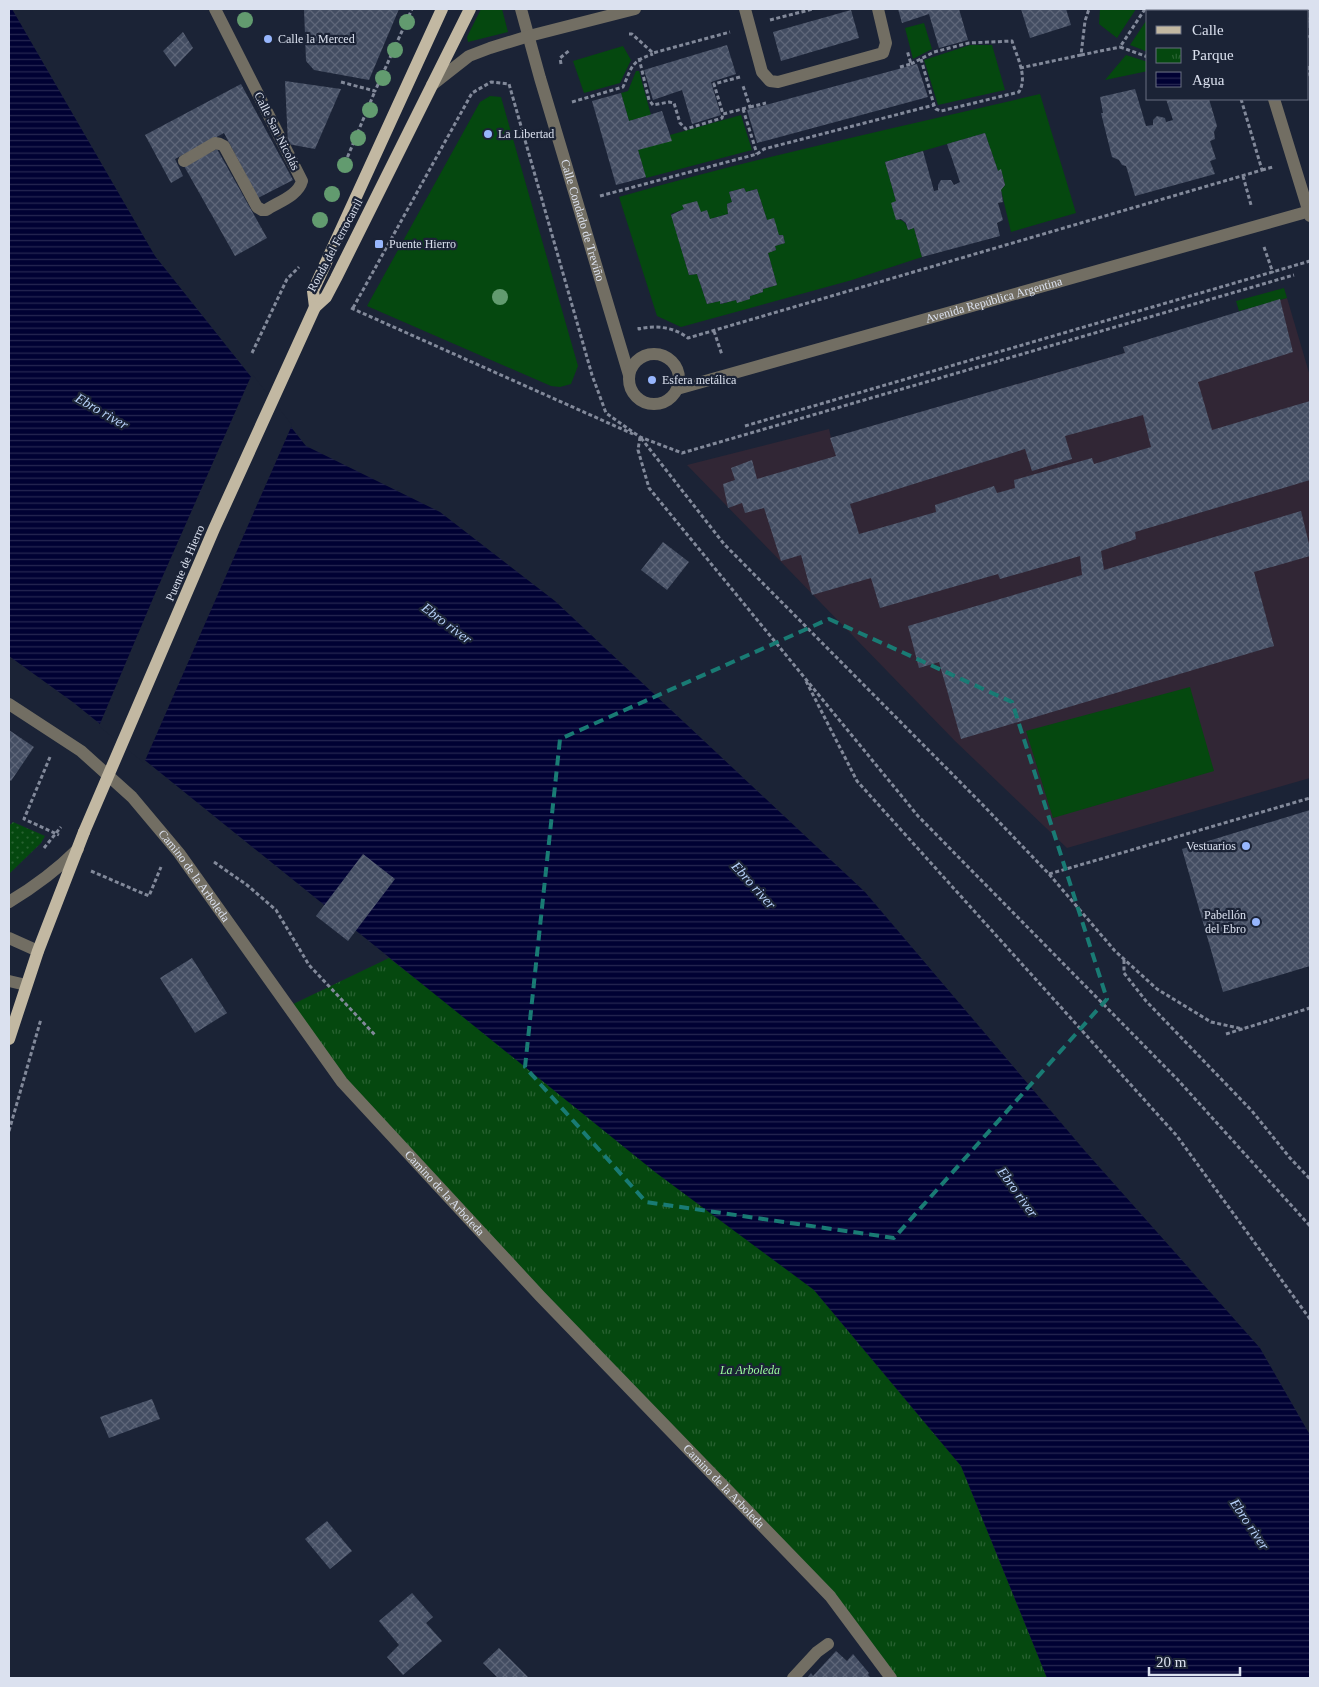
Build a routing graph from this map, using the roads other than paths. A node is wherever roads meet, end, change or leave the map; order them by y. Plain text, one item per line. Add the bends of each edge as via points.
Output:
1 (216, 9) edge
2 (442, 9) edge
3 (470, 9) edge
4 (521, 9) edge
5 (635, 9) edge
6 (745, 9) edge
7 (878, 9) edge
8 (529, 36) junction
9 (432, 85) junction
10 (1274, 100) edge
11 (184, 161) dead end
12 (1310, 213) edge
13 (315, 307) junction
14 (629, 375) junction
15 (677, 389) junction
16 (9, 704) edge
17 (78, 849) junction
18 (9, 902) edge
19 (9, 938) edge
20 (38, 951) junction
21 (9, 981) edge
22 (26, 985) junction
23 (9, 1039) edge
24 (828, 1644) dead end
25 (793, 1678) edge
26 (891, 1678) edge

1 - 11 street, Calle San Nicolás via 302,181 296,192 262,210 224,146 215,144
2 - 13 main road, Ronda del Ferrocarril via 313,290
3 - 9 main road, Ronda del Ferrocarril
4 - 8 street, Calle Condado de Treviño
5 - 8 street
6 - 7 street via 762,72 770,81 778,82 883,53 886,43
8 - 9 street via 469,56
8 - 14 street, Calle Condado de Treviño
9 - 13 main road, Ronda del Ferrocarril via 326,297
10 - 12 street
12 - 15 street, Avenida República Argentina
13 - 17 main road, Puente de Hierro, bridge via 214,529
14 - 15 street via 634,395 646,403 661,403
14 - 15 street via 637,361 652,355 661,356 674,365 679,381
16 - 26 street, Camino de la Arboleda via 81,752 132,798 179,853 342,1082 540,1296 830,1596
17 - 18 street via 39,883
17 - 20 main road, Puente de Hierro
19 - 20 street
20 - 22 main road, Puente de Hierro
21 - 22 street
22 - 23 main road, Puente de Hierro
24 - 25 street

